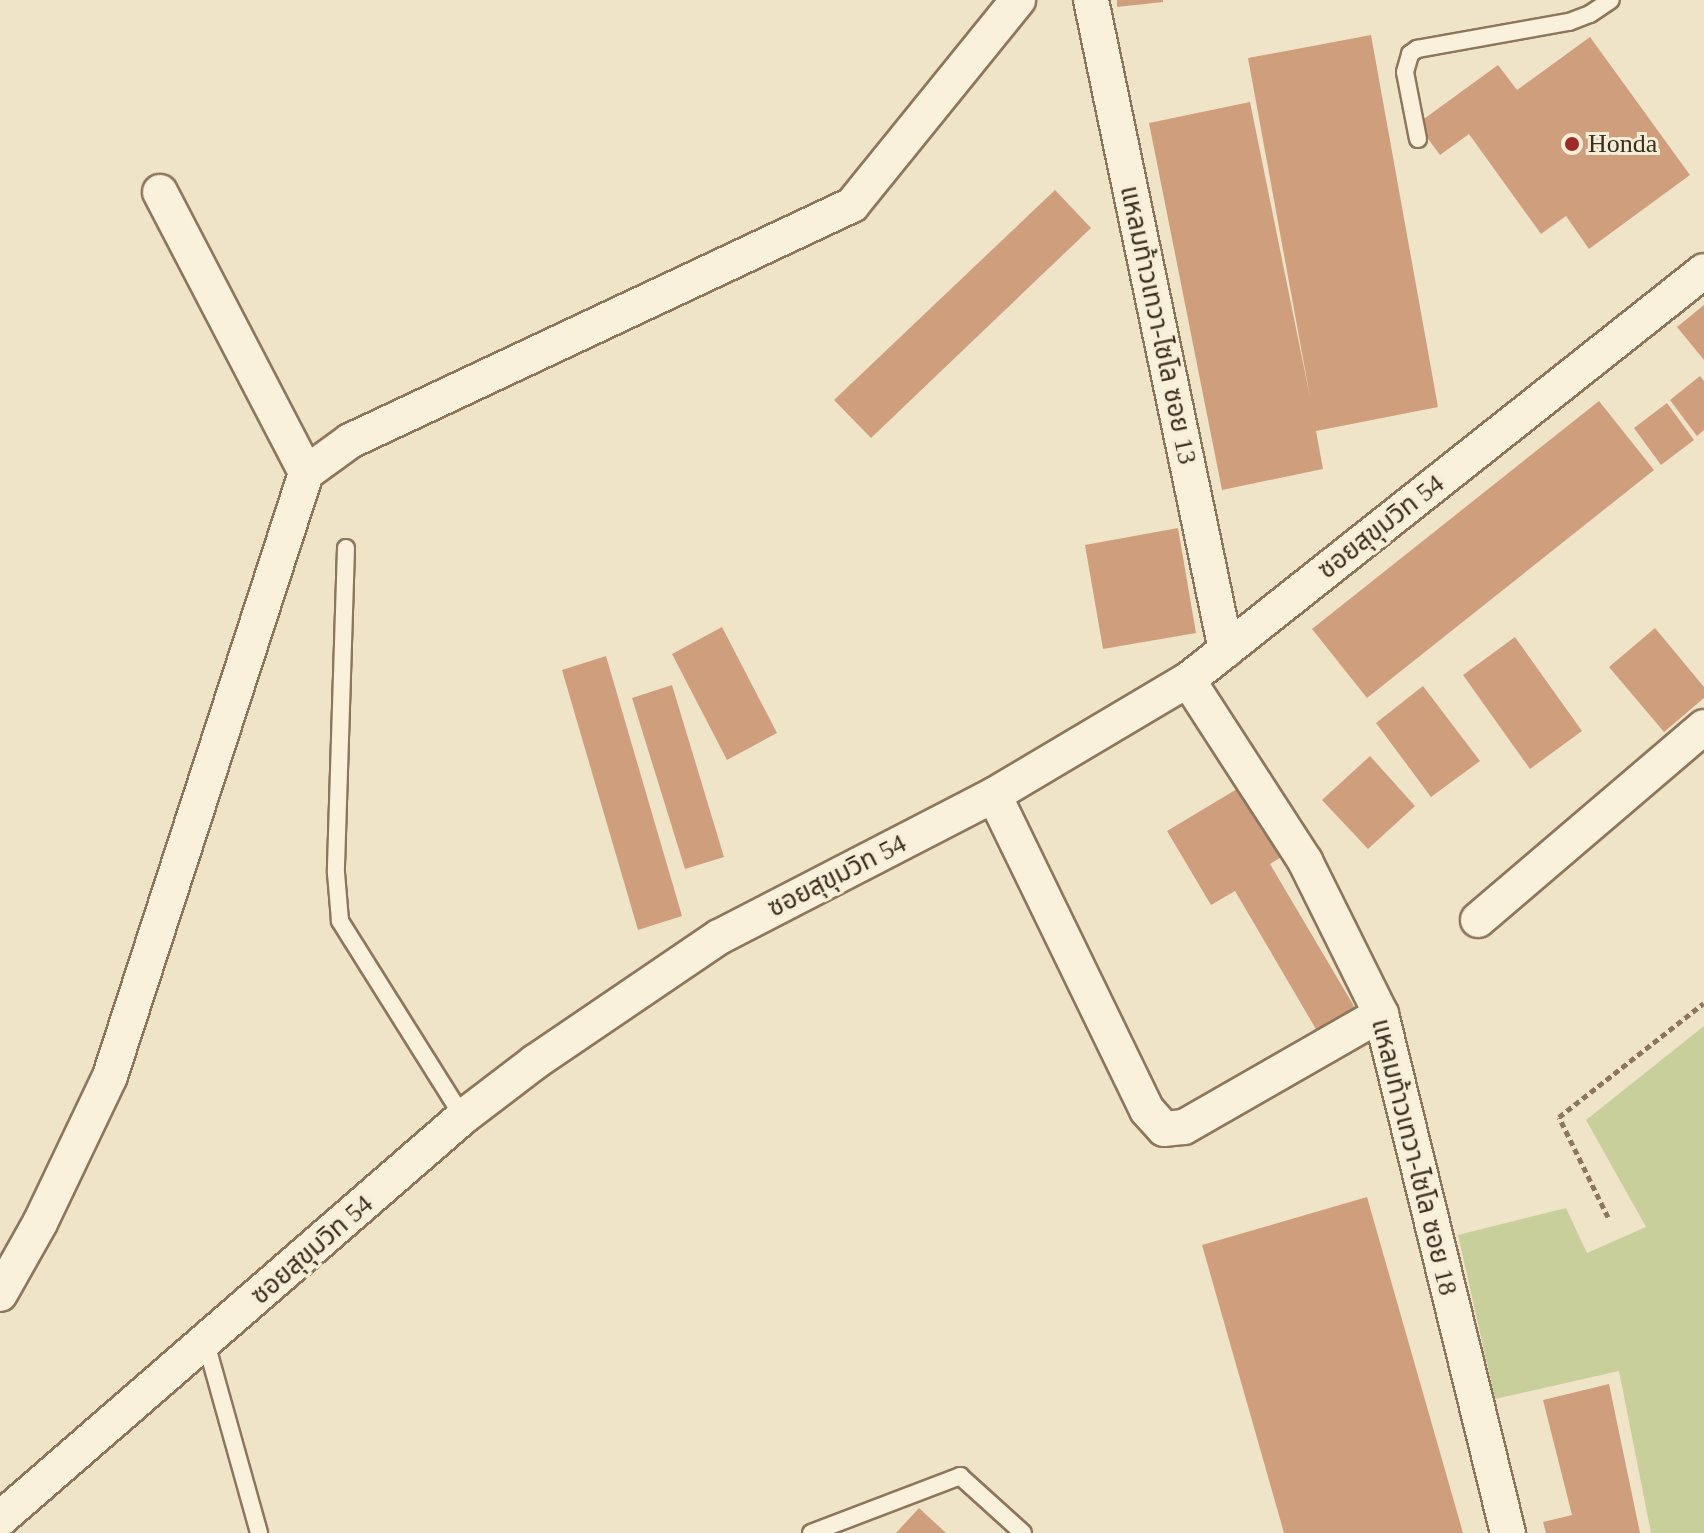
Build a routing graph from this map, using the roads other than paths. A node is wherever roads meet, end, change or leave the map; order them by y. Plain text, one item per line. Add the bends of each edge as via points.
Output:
1 (1018, 0) edge
2 (1091, 0) edge
3 (1611, 0) edge
4 (1418, 139) dead end
5 (160, 192) dead end
6 (1704, 271) edge
7 (306, 473) junction
8 (346, 548) dead end
9 (1226, 650) junction
10 (1188, 680) junction
11 (1704, 727) edge
12 (994, 795) junction
13 (1478, 920) dead end
14 (1381, 1014) junction
15 (463, 1117) junction
16 (0, 1294) edge
17 (206, 1343) junction
18 (0, 1519) edge
19 (259, 1533) edge
20 (811, 1533) edge
21 (1023, 1533) edge
22 (1508, 1533) edge

1 - 7 street via 852,205 350,441
2 - 9 street, แหลมท้าวเทวา-ไซโล ซอย 13
3 - 4 lane via 1569,22 1410,54 1405,72
5 - 7 street
6 - 9 street, ซอยสุขุมวิท 54
7 - 16 street via 110,1076
8 - 15 lane via 336,873 340,921
9 - 10 street, ซอยสุขุมวิท 54
10 - 12 street, ซอยสุขุมวิท 54
10 - 14 street, แหลมท้าวเทวา-ไซโล ซอย 18 via 1305,861
11 - 13 street
12 - 14 street via 1147,1110 1164,1129 1184,1127
12 - 15 street, ซอยสุขุมวิท 54 via 719,937
14 - 22 street, แหลมท้าวเทวา-ไซโล ซอย 18
15 - 17 street, ซอยสุขุมวิท 54
17 - 18 street, ซอยสุขุมวิท 54
17 - 19 lane
20 - 21 lane via 960,1476

